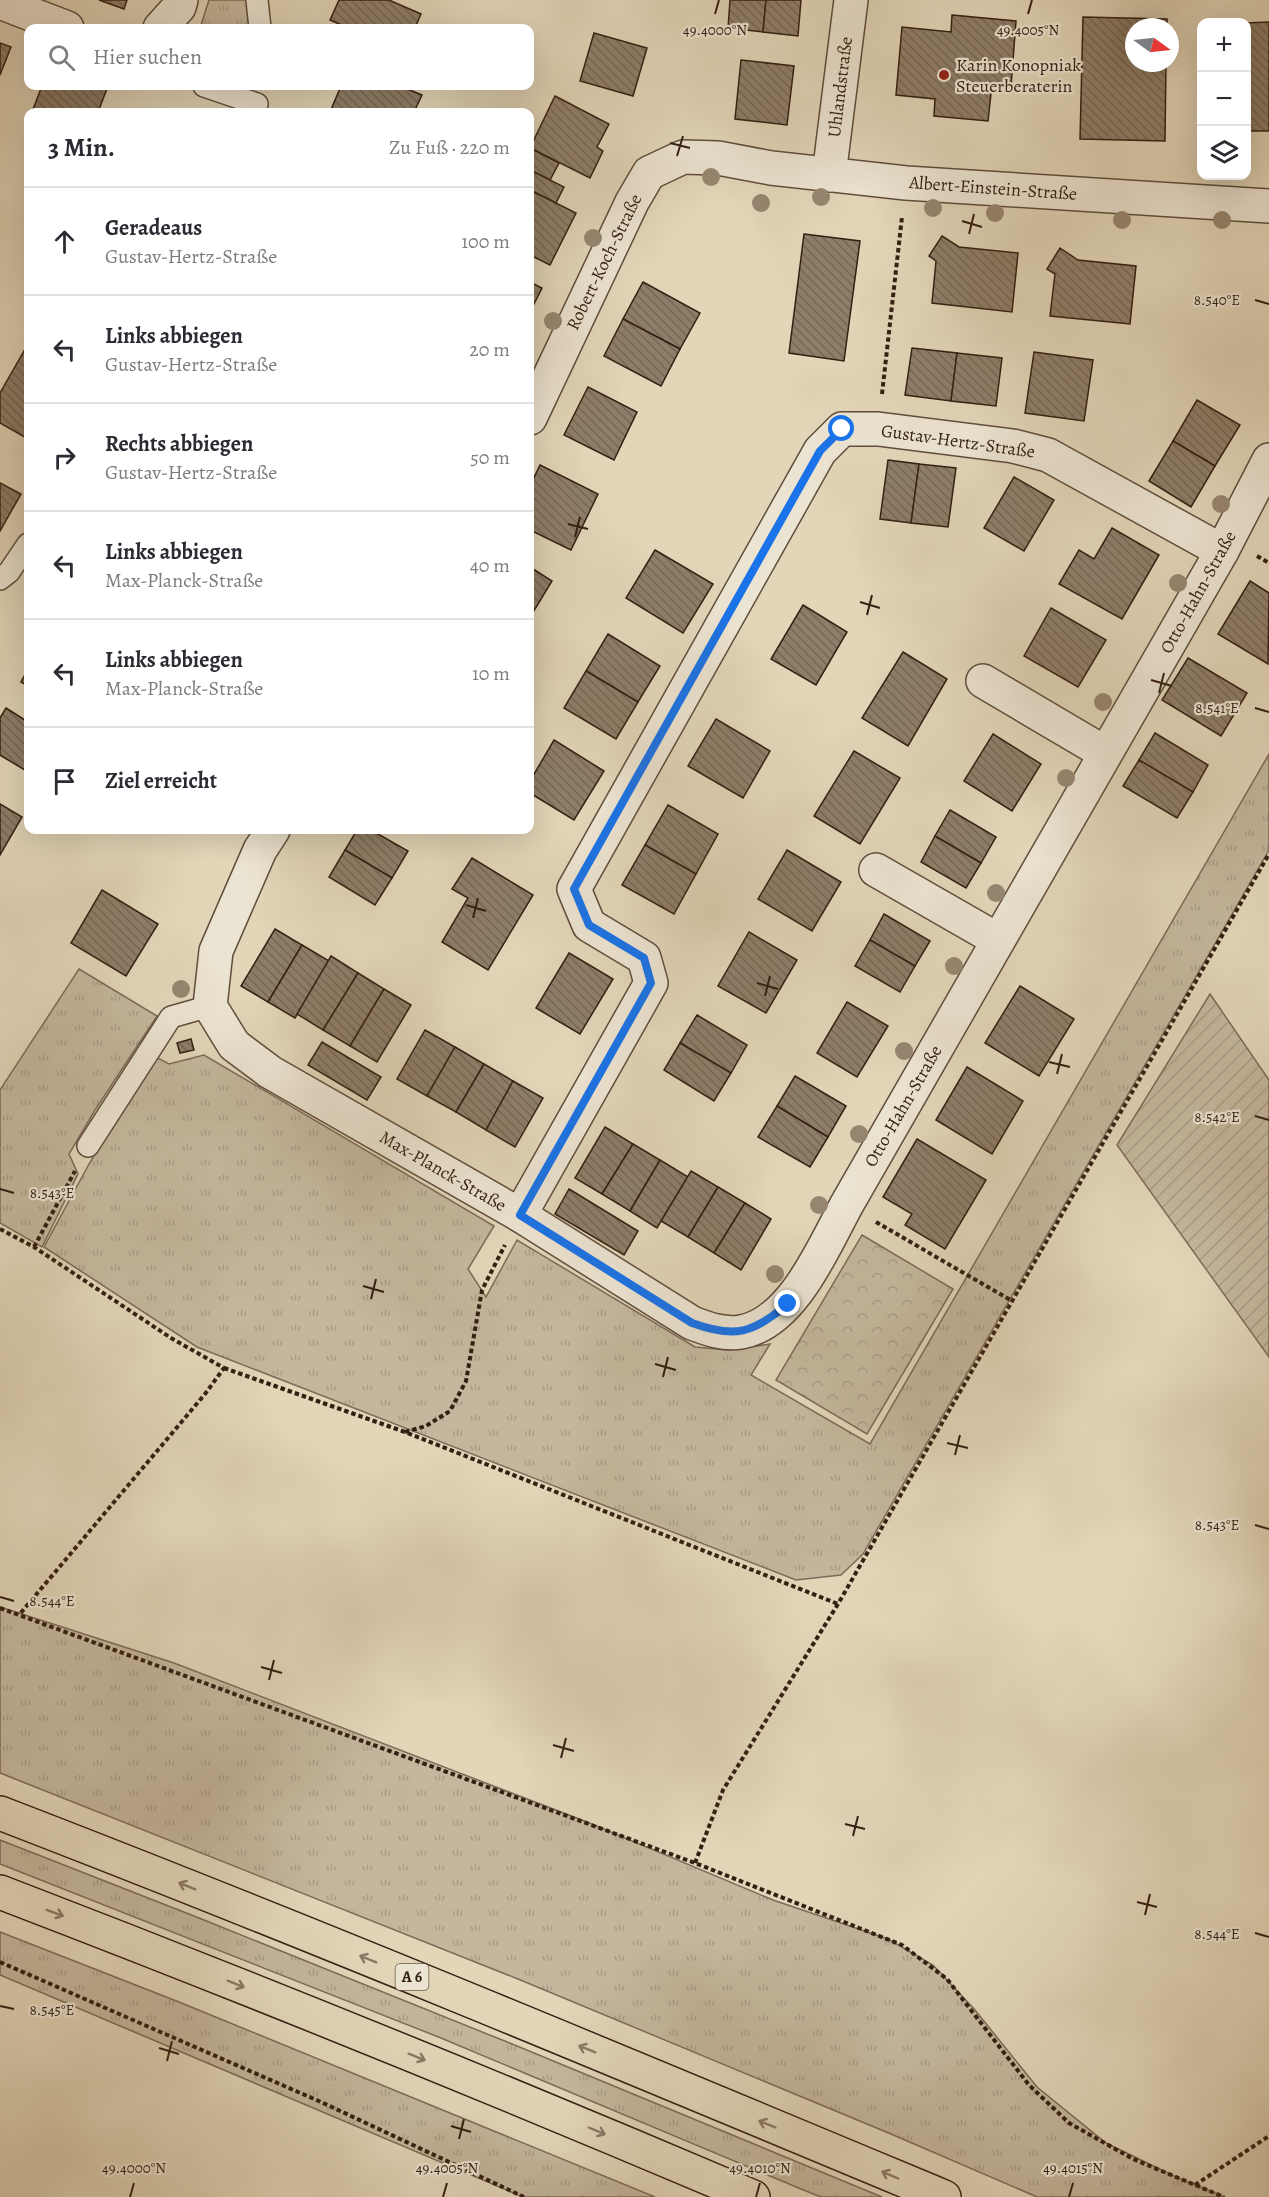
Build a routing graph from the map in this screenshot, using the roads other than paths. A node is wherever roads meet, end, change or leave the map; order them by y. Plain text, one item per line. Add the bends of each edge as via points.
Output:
1 (181, 0) edge
2 (257, 0) edge
3 (851, 0) edge
4 (0, 2) edge
5 (57, 24) edge
6 (164, 24) edge
7 (260, 24) edge
8 (218, 90) edge
9 (258, 101) edge
10 (718, 158) joint
11 (829, 175) junction
12 (1269, 206) edge
13 (534, 409) edge
14 (1269, 460) edge
15 (24, 550) edge
16 (1222, 551) junction
17 (0, 579) edge
18 (983, 681) dead end
19 (1105, 753) junction
20 (270, 834) edge
21 (876, 870) dead end
22 (998, 940) junction
23 (210, 1006) junction
24 (88, 1146) road end
25 (520, 1215) junction
26 (810, 1273) joint
27 (0, 1813) edge
28 (0, 1892) edge
29 (753, 2197) edge
30 (944, 2197) edge

1 - 6 street
2 - 7 lane
3 - 11 street, Uhlandstraße
4 - 5 street
8 - 9 lane
10 - 11 street, Albert-Einstein-Straße
10 - 13 street, Robert-Koch-Straße via 683,157 649,173
11 - 12 street, Albert-Einstein-Straße
14 - 16 street, Otto-Hahn-Straße
15 - 17 lane via 9,573
16 - 19 street, Otto-Hahn-Straße
16 - 25 street, Gustav-Hertz-Straße via 1048,455 1013,446 878,429 842,429 820,451 574,889 589,925 644,958 651,983
18 - 19 street
19 - 22 street, Otto-Hahn-Straße
20 - 23 street via 216,951
21 - 22 street
22 - 26 street, Otto-Hahn-Straße
23 - 24 lane via 171,1017
23 - 25 street, Max-Planck-Straße via 234,1045 270,1072
25 - 26 street, Max-Planck-Straße via 692,1323 715,1331 741,1332 764,1323 788,1304
30 -> 27 highway, A 6 via 398,1971
28 -> 29 highway via 579,2123

